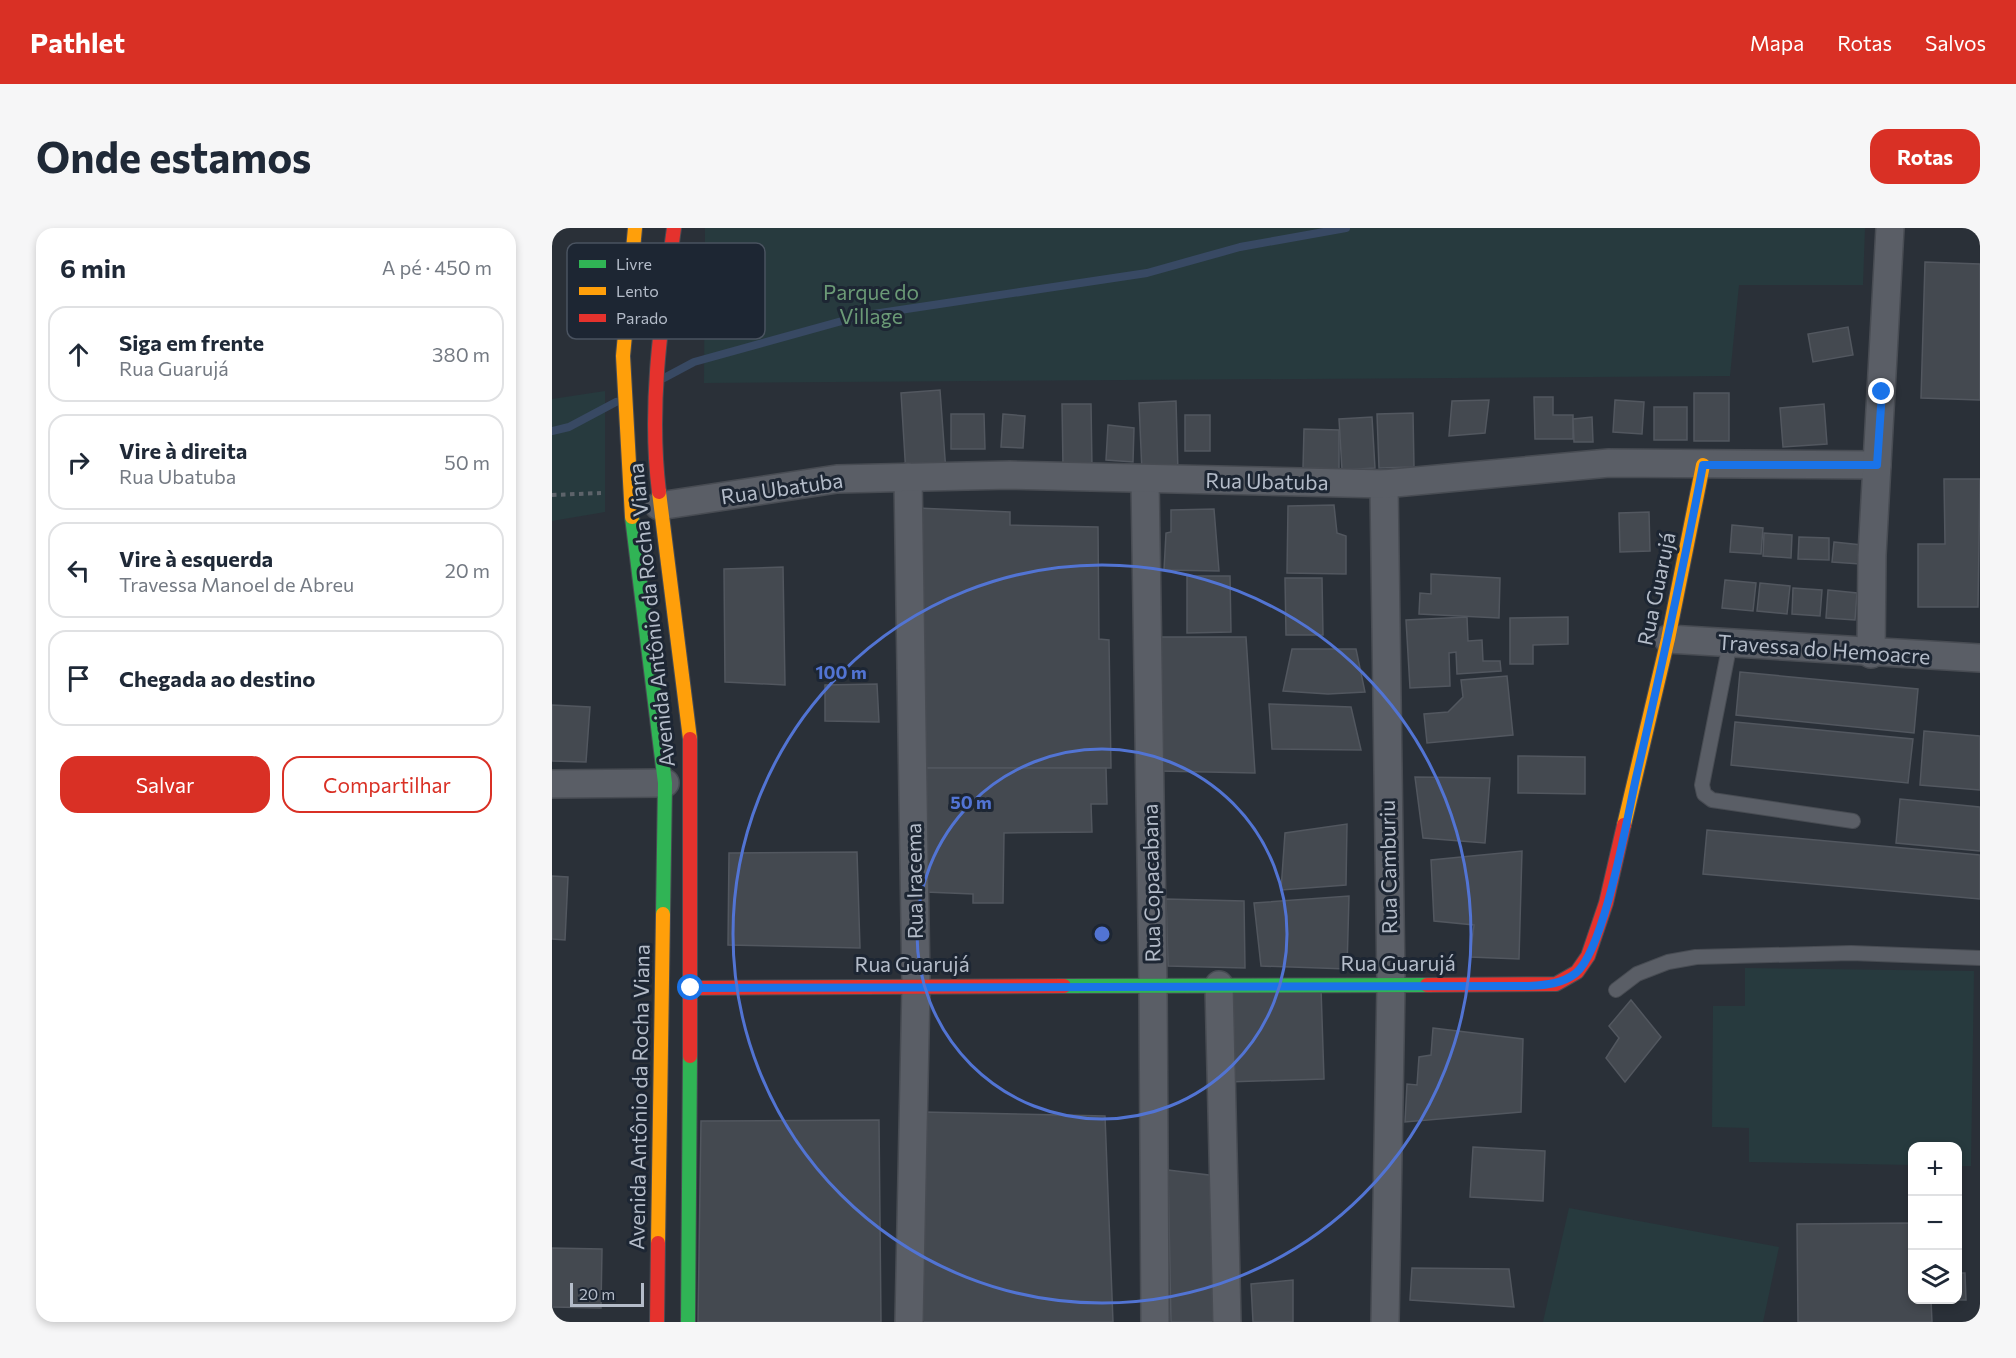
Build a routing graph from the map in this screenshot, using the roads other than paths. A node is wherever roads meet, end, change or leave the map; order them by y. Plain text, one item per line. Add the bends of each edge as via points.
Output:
1 (635, 228) edge
2 (674, 228) edge
3 (1890, 228) edge
4 (634, 243) edge
5 (672, 243) edge
6 (625, 339) edge
7 (659, 339) edge
8 (1703, 465) junction
9 (1877, 465) junction
10 (908, 477) junction
11 (1145, 480) junction
12 (1384, 484) junction
13 (659, 506) junction
14 (1668, 639) junction
15 (1730, 643) junction
16 (1871, 654) junction
17 (1980, 658) edge
18 (665, 783) junction
19 (552, 784) edge
20 (1853, 821) dead end
21 (1980, 958) edge
22 (1391, 985) junction
23 (916, 986) junction
24 (1154, 986) junction
25 (1219, 986) junction
26 (691, 988) junction
27 (1616, 990) dead end
28 (657, 1322) edge
29 (688, 1322) edge
30 (909, 1322) edge
31 (1155, 1322) edge
32 (1227, 1322) edge
33 (1385, 1322) edge

1 - 4 main road, Avenida Antônio da Rocha Viana
2 - 5 main road, Avenida Antônio da Rocha Viana
3 - 9 street
6 - 18 main road, Avenida Antônio da Rocha Viana via 629,492
7 - 13 main road, Avenida Antônio da Rocha Viana
8 - 9 street, Rua Ubatuba
8 - 12 street, Rua Ubatuba via 1609,463
8 - 14 main road, Rua Guarujá
9 - 16 street
10 - 11 street, Rua Ubatuba via 1010,475
10 - 13 street, Rua Ubatuba via 837,479
10 - 23 street, Rua Iracema
11 - 12 street, Rua Ubatuba
11 - 24 street, Rua Copacabana
12 - 22 street, Rua Camburiu
13 - 26 main road, Avenida Antônio da Rocha Viana via 690,730
14 - 15 street, Travessa do Hemoacre
14 - 22 main road, Rua Guarujá via 1606,903 1596,936 1577,972 1556,984 1529,986
15 - 16 street, Travessa do Hemoacre
15 - 20 lane via 1702,785 1704,794 1712,800
16 - 17 street, Travessa do Hemoacre
18 - 19 street
18 - 28 main road, Avenida Antônio da Rocha Viana
21 - 27 lane via 1851,953 1720,955 1668,962 1637,974
22 - 25 main road, Rua Guarujá
22 - 33 street, Rua Camburiu
23 - 24 main road, Rua Guarujá
23 - 26 main road, Rua Guarujá
23 - 30 street, Rua Iracema
24 - 25 main road, Rua Guarujá
24 - 31 street, Rua Copacabana
25 - 32 street
26 - 29 main road, Avenida Antônio da Rocha Viana

